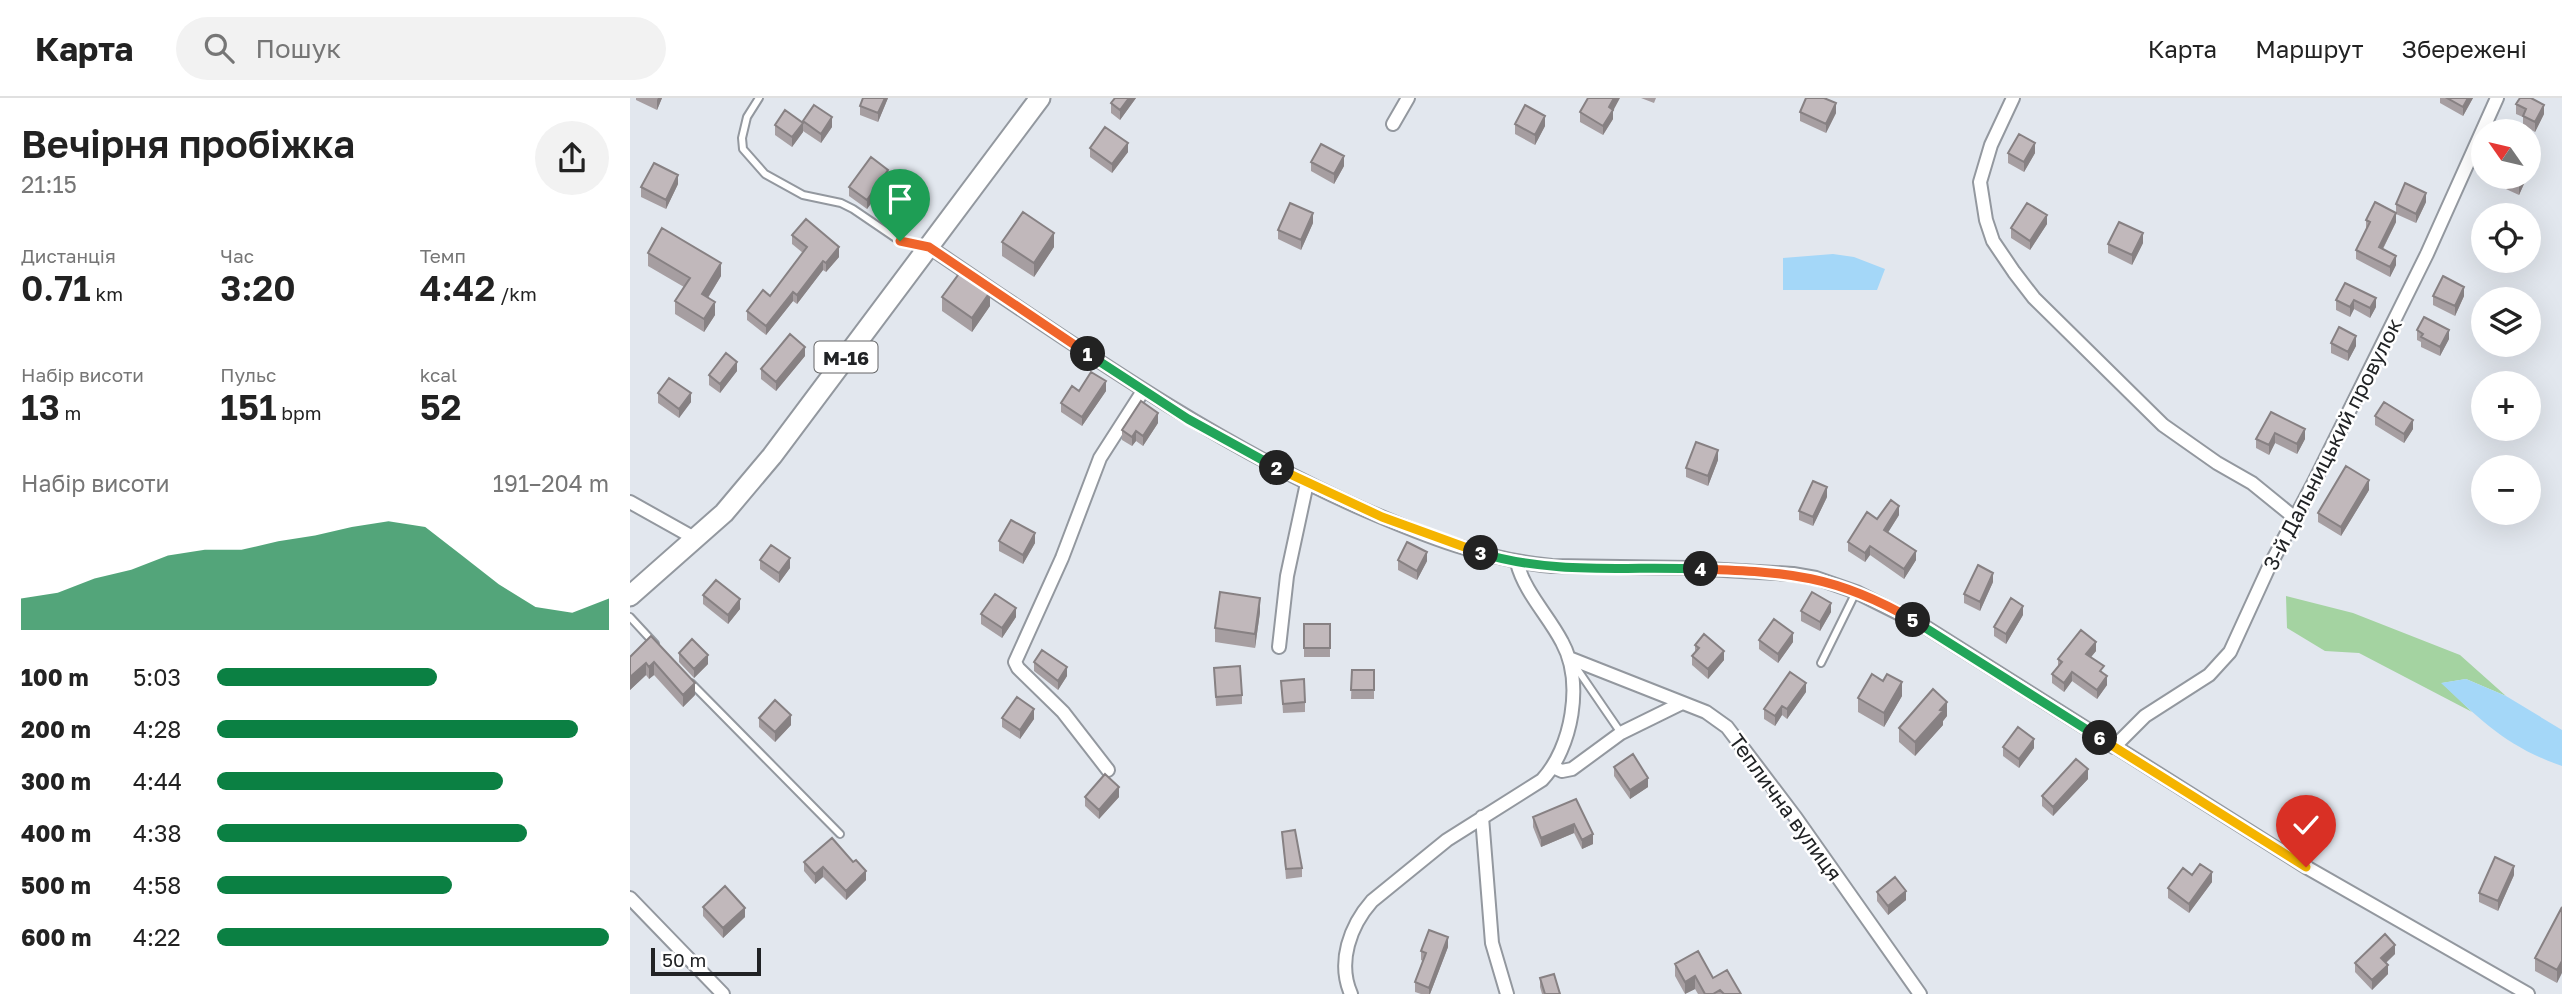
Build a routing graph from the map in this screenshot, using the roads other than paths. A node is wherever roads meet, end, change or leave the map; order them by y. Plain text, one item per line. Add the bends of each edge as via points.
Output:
1 (759, 98) edge
2 (1040, 98) edge
3 (1408, 98) edge
4 (2012, 98) edge
5 (2497, 98) edge
6 (1393, 124) dead end
7 (929, 247) junction
8 (1143, 391) junction
9 (1307, 483) junction
10 (630, 502) edge
11 (2295, 518) junction
12 (696, 539) junction
13 (1517, 562) junction
14 (1856, 592) junction
15 (630, 596) edge
16 (630, 617) edge
17 (657, 647) edge
18 (1279, 647) dead end
19 (1569, 658) junction
20 (1821, 663) dead end
21 (686, 678) edge
22 (1682, 702) junction
23 (1621, 733) junction
24 (2114, 747) junction
25 (1553, 767) junction
26 (1108, 770) dead end
27 (1482, 817) junction
28 (840, 834) dead end
29 (630, 898) edge
30 (723, 994) edge
31 (1351, 994) edge
32 (1507, 994) edge
33 (1920, 994) edge
34 (2528, 994) edge

1 - 7 lane via 747,117 742,138 743,149 765,173 803,195 847,206 900,241
2 - 7 highway, М-16
3 - 6 street
4 - 11 street via 1980,182 1993,241 2034,298 2163,425 2252,483
5 - 11 street, 3-й Дальницький провулок via 2421,266
7 - 8 street
7 - 12 highway, М-16 via 772,456
8 - 9 street
8 - 26 street via 1100,458 1015,662 1063,712
9 - 13 street via 1414,530
9 - 18 street via 1287,576
10 - 12 street
11 - 24 street, 3-й Дальницький провулок via 2221,664 2145,716
12 - 15 highway, М-16
13 - 14 street via 1770,571 1816,578
13 - 19 street via 1526,588
14 - 20 lane
14 - 24 street via 1924,626
16 - 17 lane
19 - 22 street, Теплична вулиця
19 - 23 lane
19 - 25 street via 1571,707
21 - 28 lane
22 - 23 street
22 - 33 street, Теплична вулиця via 1712,715 1733,734
23 - 25 street via 1572,769
24 - 34 street via 2306,867
25 - 27 street via 1536,785
27 - 31 street via 1421,859 1362,912 1345,957
27 - 32 street via 1492,943
29 - 30 street

